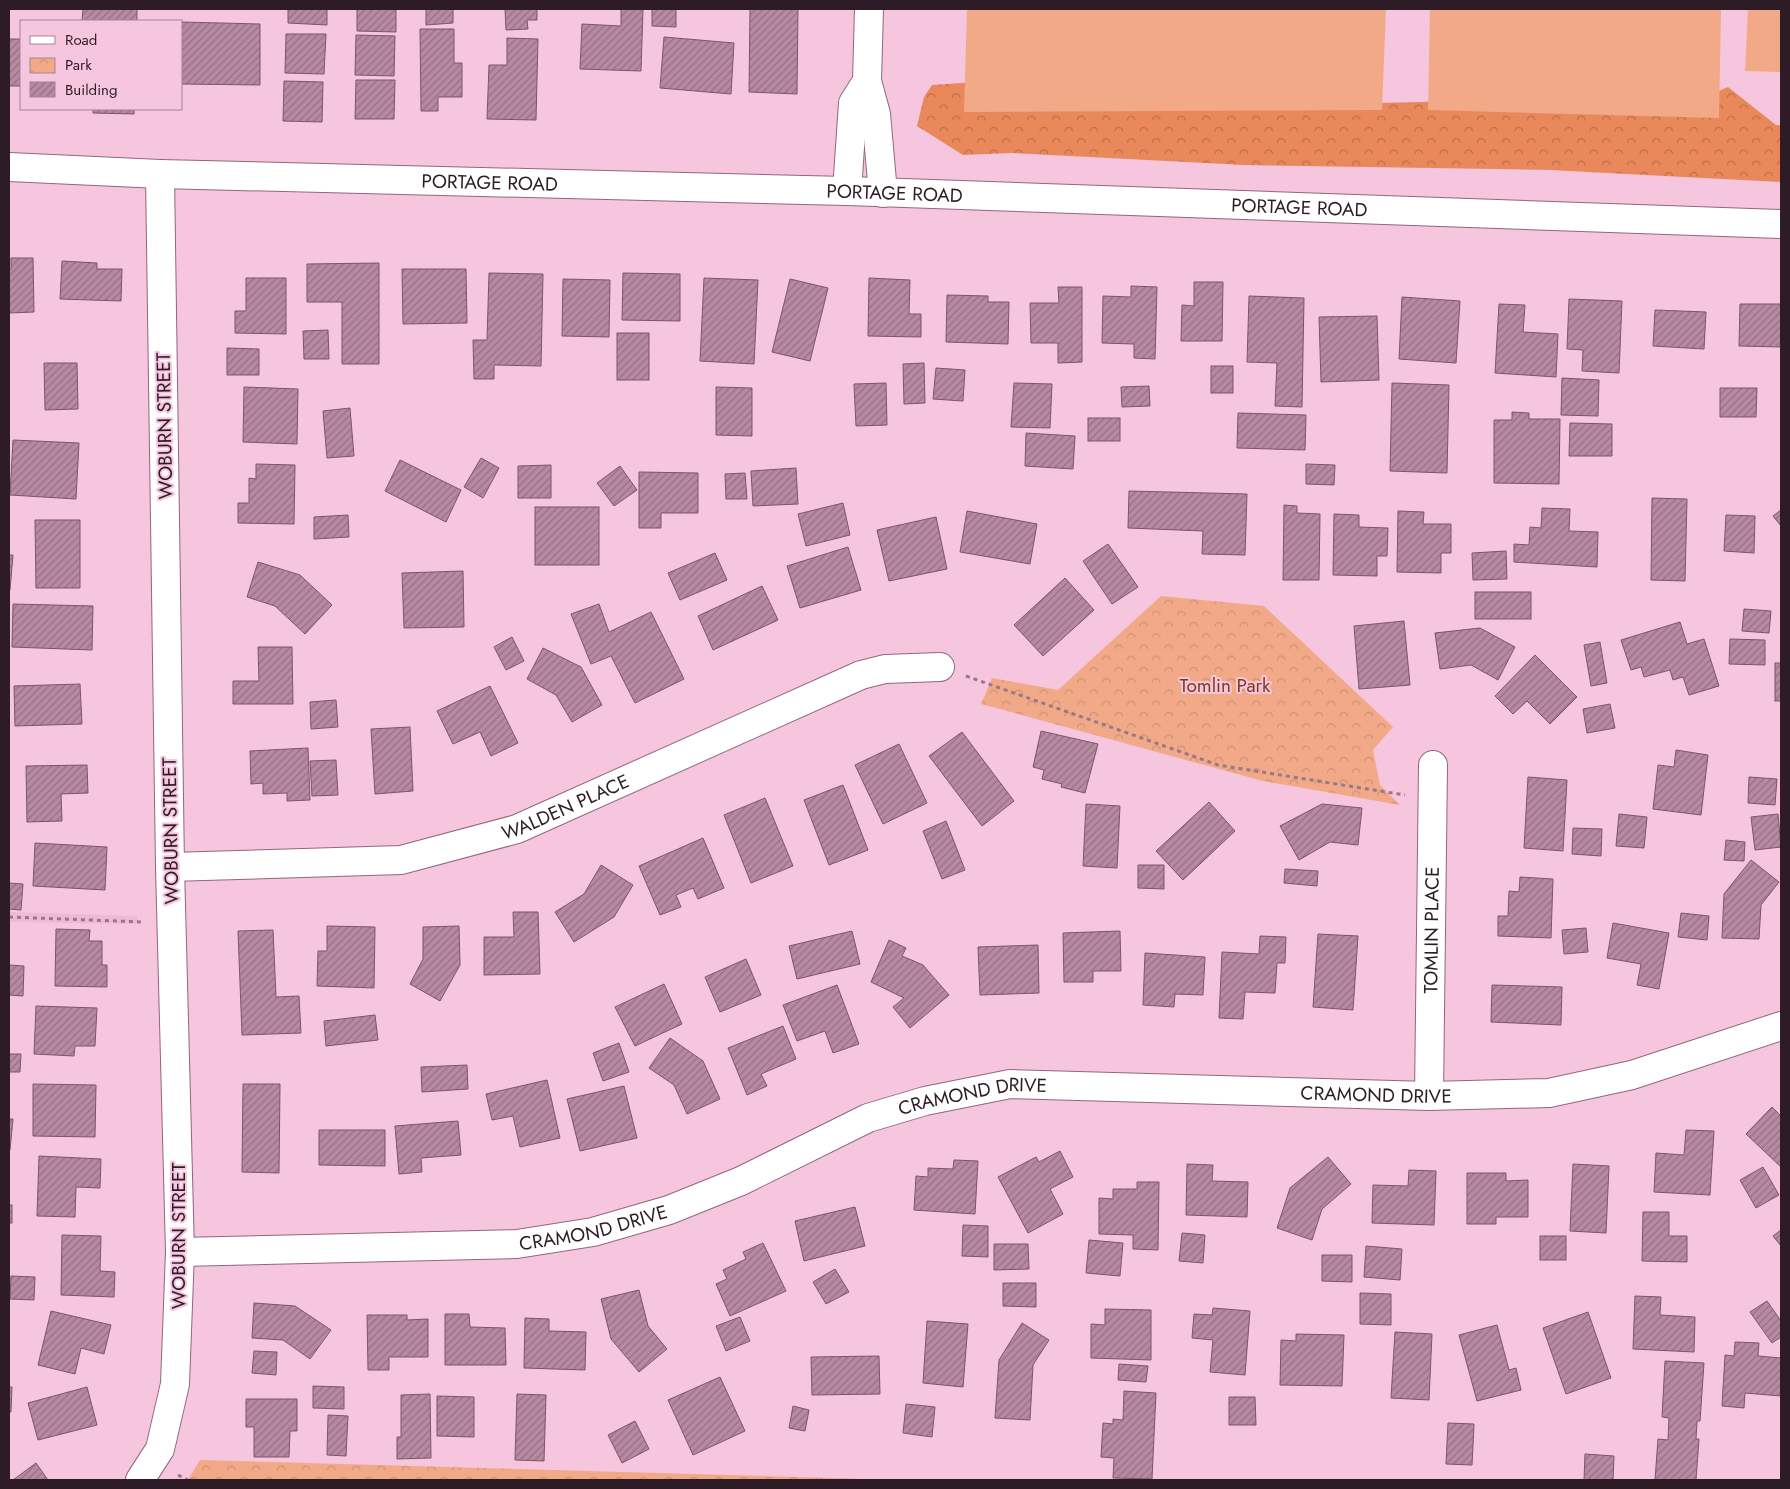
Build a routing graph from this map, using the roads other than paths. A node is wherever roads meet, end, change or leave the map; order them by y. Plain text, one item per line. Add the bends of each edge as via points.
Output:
1 (869, 9) edge
2 (867, 81) junction
3 (9, 167) edge
4 (160, 174) junction
5 (847, 191) junction
6 (884, 193) junction
7 (1781, 224) edge
8 (940, 667) road end
9 (1433, 765) dead end
10 (170, 867) junction
11 (1781, 1026) edge
12 (1429, 1096) junction
13 (180, 1252) junction
14 (140, 1480) edge

1 - 2 street
2 - 5 street via 853,103
2 - 6 street via 876,114
3 - 4 street, PORTAGE ROAD
4 - 5 street, PORTAGE ROAD
4 - 10 street, WOBURN STREET
5 - 6 street, PORTAGE ROAD
6 - 7 street, PORTAGE ROAD
8 - 10 street, WALDEN PLACE via 885,669 860,675 517,829 401,860
9 - 12 street, TOMLIN PLACE
10 - 13 street, WOBURN STREET
11 - 12 street, CRAMOND DRIVE via 1632,1075 1549,1093
12 - 13 street, CRAMOND DRIVE via 1010,1084 868,1118 740,1181 669,1210 593,1232 517,1244
13 - 14 street, WOBURN STREET via 175,1384 160,1449

